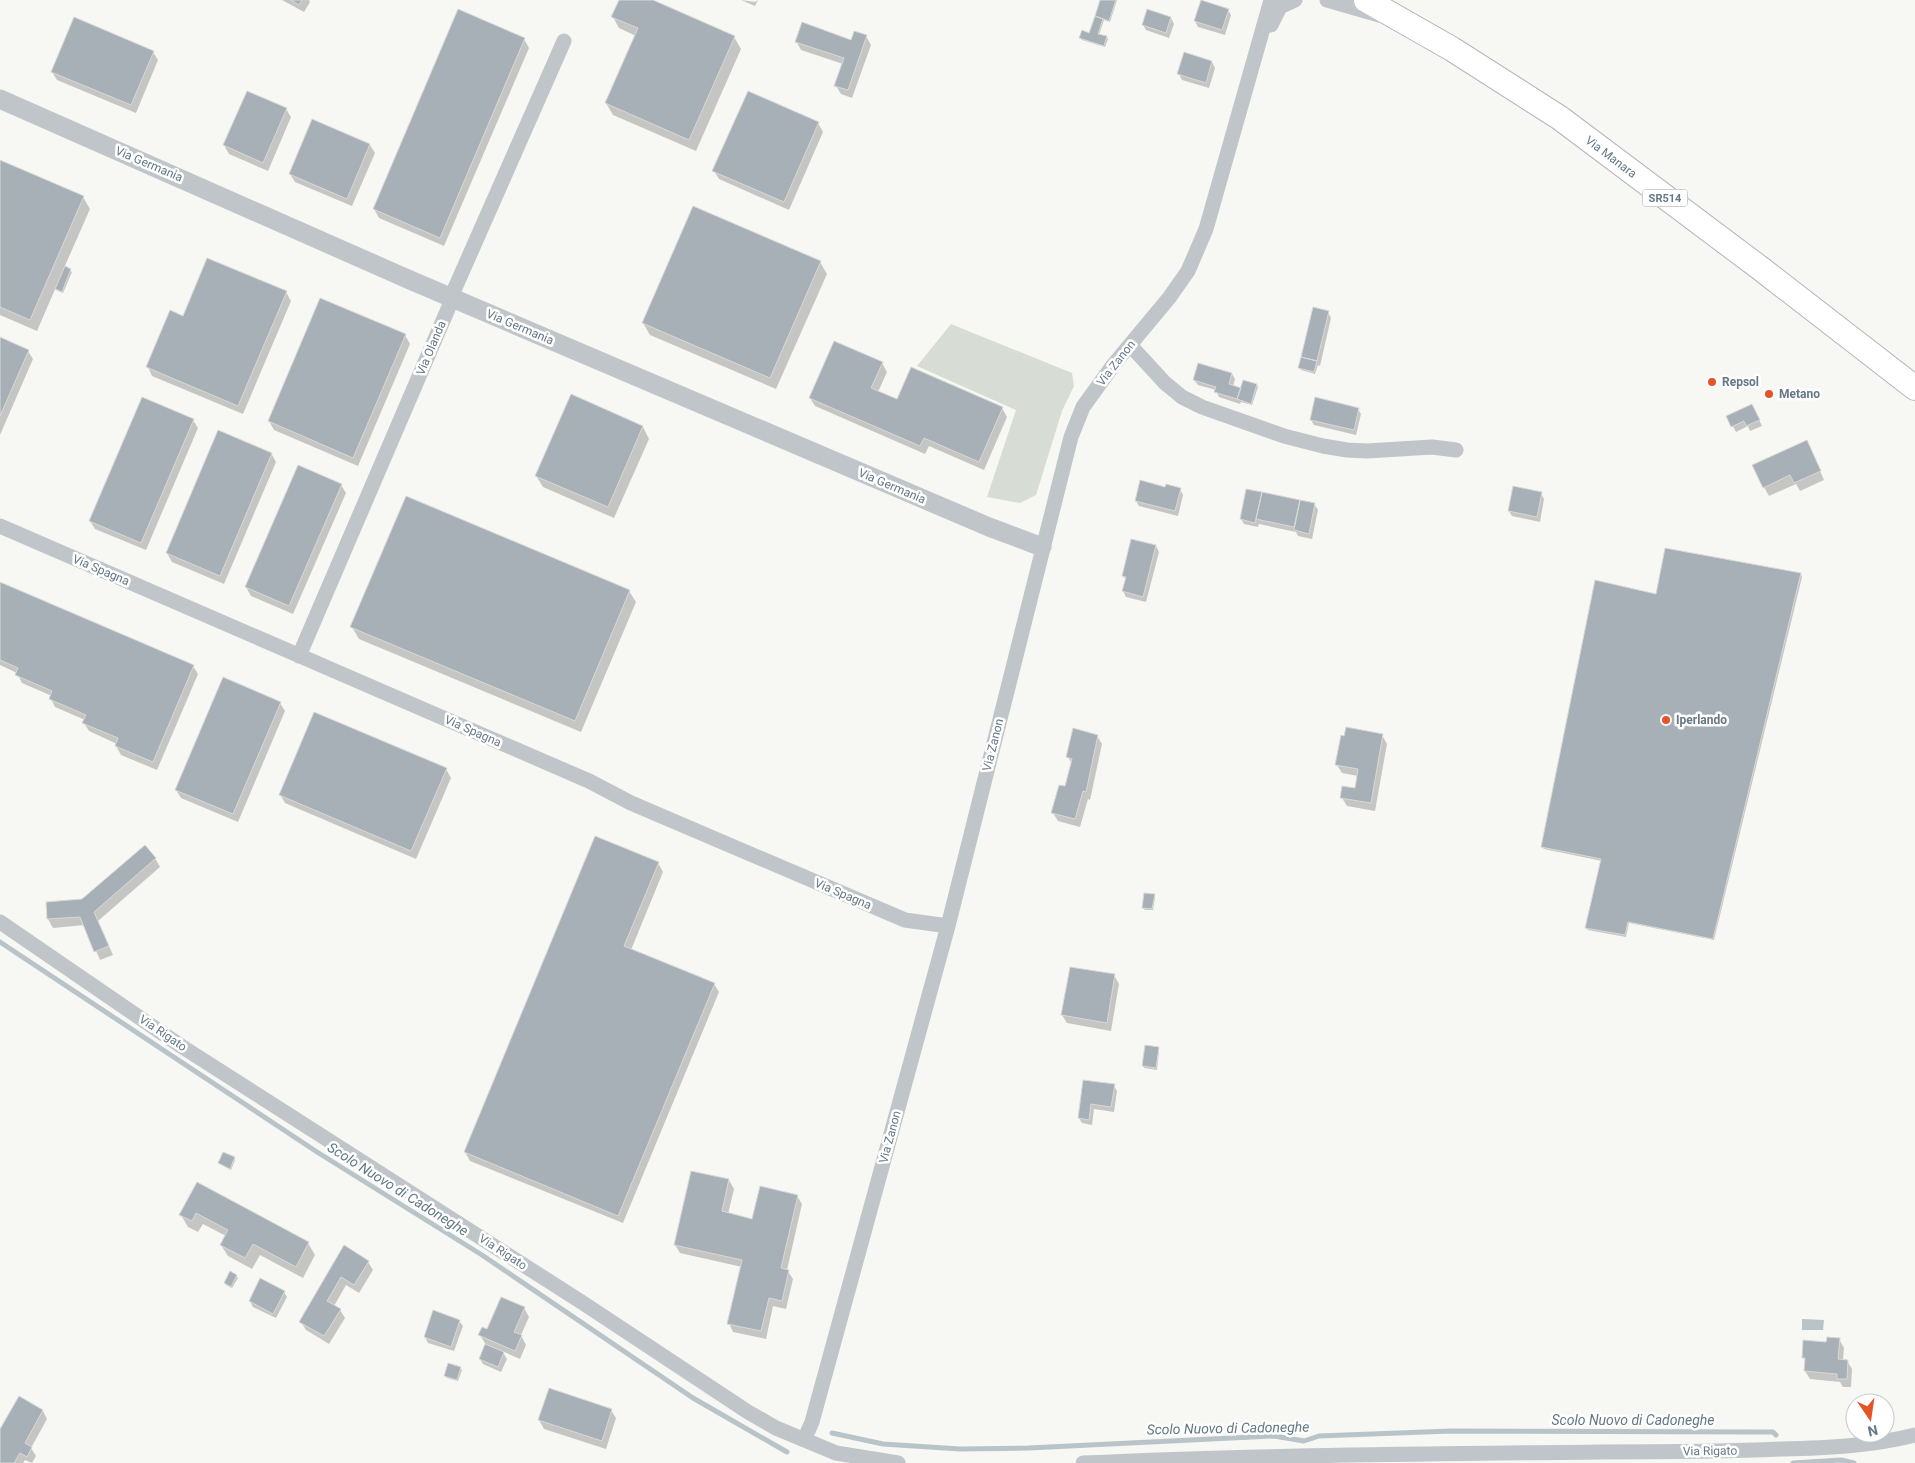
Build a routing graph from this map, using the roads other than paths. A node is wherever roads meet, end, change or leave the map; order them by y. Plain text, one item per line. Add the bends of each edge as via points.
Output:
1 (1271, 0) edge
2 (1294, 0) edge
3 (1327, 0) edge
4 (1366, 0) edge
5 (1404, 22) junction
6 (564, 42) dead end
7 (1248, 82) junction
8 (0, 99) edge
9 (452, 298) junction
10 (1130, 345) junction
11 (1915, 388) edge
12 (1456, 450) dead end
13 (0, 526) edge
14 (1042, 547) junction
15 (300, 656) junction
16 (0, 922) edge
17 (948, 926) junction
18 (1915, 1435) edge
19 (804, 1440) junction
20 (898, 1463) edge
21 (1083, 1463) edge

1 - 7 street, Via Zanon
2 - 7 street, Via Zanon via 1280,7
3 - 5 street
4 - 5 main road, Via Manara / SR514
5 - 11 main road, Via Manara / SR514 via 1560,118
6 - 9 street, Via Olanda
7 - 10 street, Via Zanon via 1219,188 1188,272
8 - 9 street, Via Germania
9 - 14 street, Via Germania via 988,528
9 - 15 street, Via Olanda
10 - 12 street via 1164,383 1182,397 1284,436 1347,450 1432,447
10 - 14 street, Via Zanon via 1083,406 1070,436
13 - 15 street, Via Spagna
14 - 17 street, Via Zanon
15 - 17 street, Via Spagna via 905,920
16 - 19 street, Via Rigato via 181,1046 748,1412
17 - 19 street, Via Zanon via 812,1422
18 - 21 street, Via Rigato via 1857,1446 1730,1451 1347,1455
19 - 20 street, Via Rigato via 836,1453

